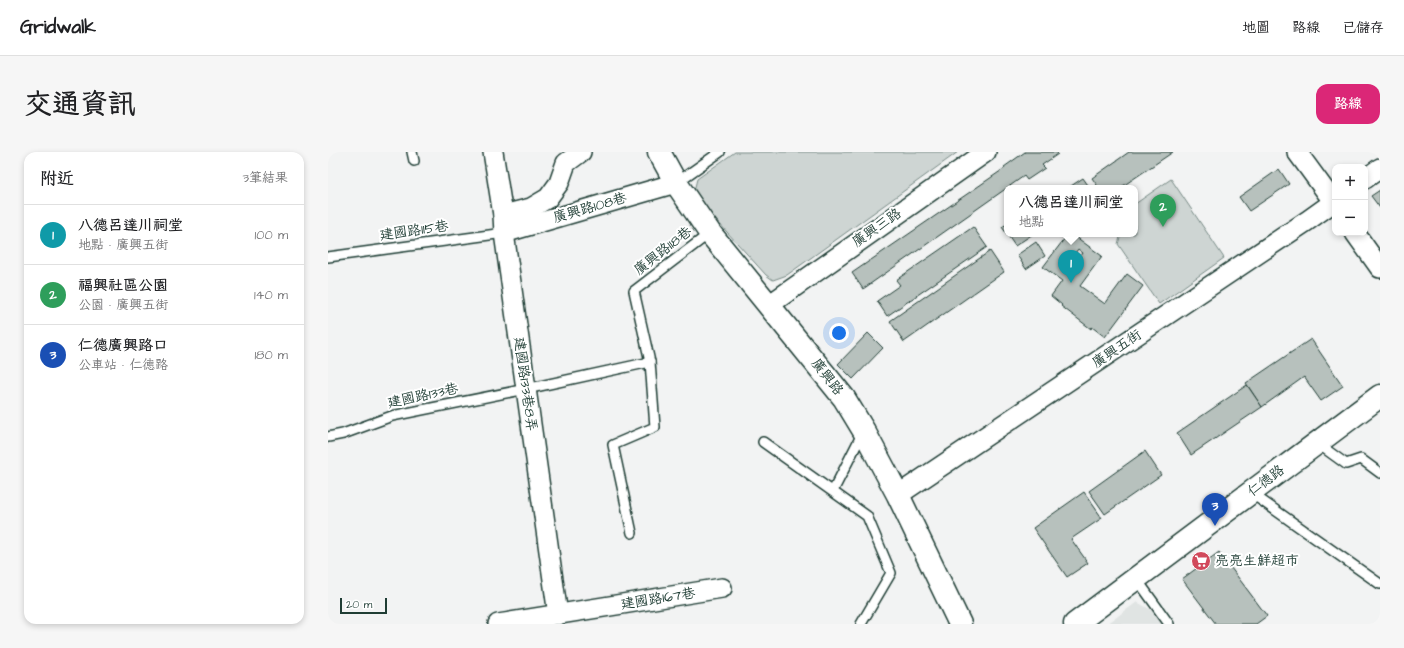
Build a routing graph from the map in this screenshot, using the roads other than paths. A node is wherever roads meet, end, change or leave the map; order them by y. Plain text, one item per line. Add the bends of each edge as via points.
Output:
1 (493, 152) edge
2 (580, 152) edge
3 (659, 152) edge
4 (720, 152) edge
5 (986, 152) edge
6 (1298, 152) edge
7 (1380, 168) edge
8 (1368, 177) edge
9 (676, 183) junction
10 (1334, 200) edge
11 (1332, 204) edge
12 (504, 224) junction
13 (710, 233) junction
14 (1357, 236) edge
15 (328, 257) edge
16 (1380, 268) edge
17 (769, 305) junction
18 (650, 362) junction
19 (526, 389) junction
20 (1380, 396) edge
21 (864, 431) junction
22 (328, 437) edge
23 (763, 442) dead end
24 (1317, 443) junction
25 (1380, 473) edge
26 (833, 491) junction
27 (1251, 493) junction
28 (898, 495) junction
29 (632, 533) dead end
30 (1136, 578) junction
31 (1380, 584) edge
32 (722, 588) dead end
33 (558, 615) junction
34 (498, 624) edge
35 (861, 624) edge
36 (960, 624) edge
37 (1075, 624) edge
38 (1169, 624) edge

1 - 12 street, 建國路133巷8弄
2 - 12 street via 566,163 559,183 548,198
3 - 9 street, 廣興路
4 - 9 lane
5 - 17 street, 廣興三路
6 - 10 street
7 - 8 street
9 - 12 street, 廣興路108巷
9 - 13 street, 廣興路
11 - 28 street, 廣興五街
12 - 15 lane, 建國路115巷
12 - 19 street, 建國路133巷8弄
13 - 17 street, 廣興路
13 - 18 lane, 廣興路118巷 via 634,291
14 - 16 street
17 - 21 street, 廣興路 via 844,398
18 - 19 lane, 建國路133巷
18 - 29 lane via 656,427 613,445
19 - 22 lane, 建國路133巷 via 392,416
19 - 33 street, 建國路133巷8弄
20 - 24 street, 仁德路
21 - 26 lane
21 - 28 street, 廣興路
23 - 26 lane
24 - 25 lane via 1346,464 1361,459
24 - 27 street, 仁德路
26 - 35 lane via 867,516 891,572
27 - 30 street, 仁德路
27 - 31 lane
28 - 36 street, 廣興路
30 - 37 street, 仁德路
30 - 38 lane
32 - 33 street, 建國路167巷
33 - 34 street, 建國路167巷

